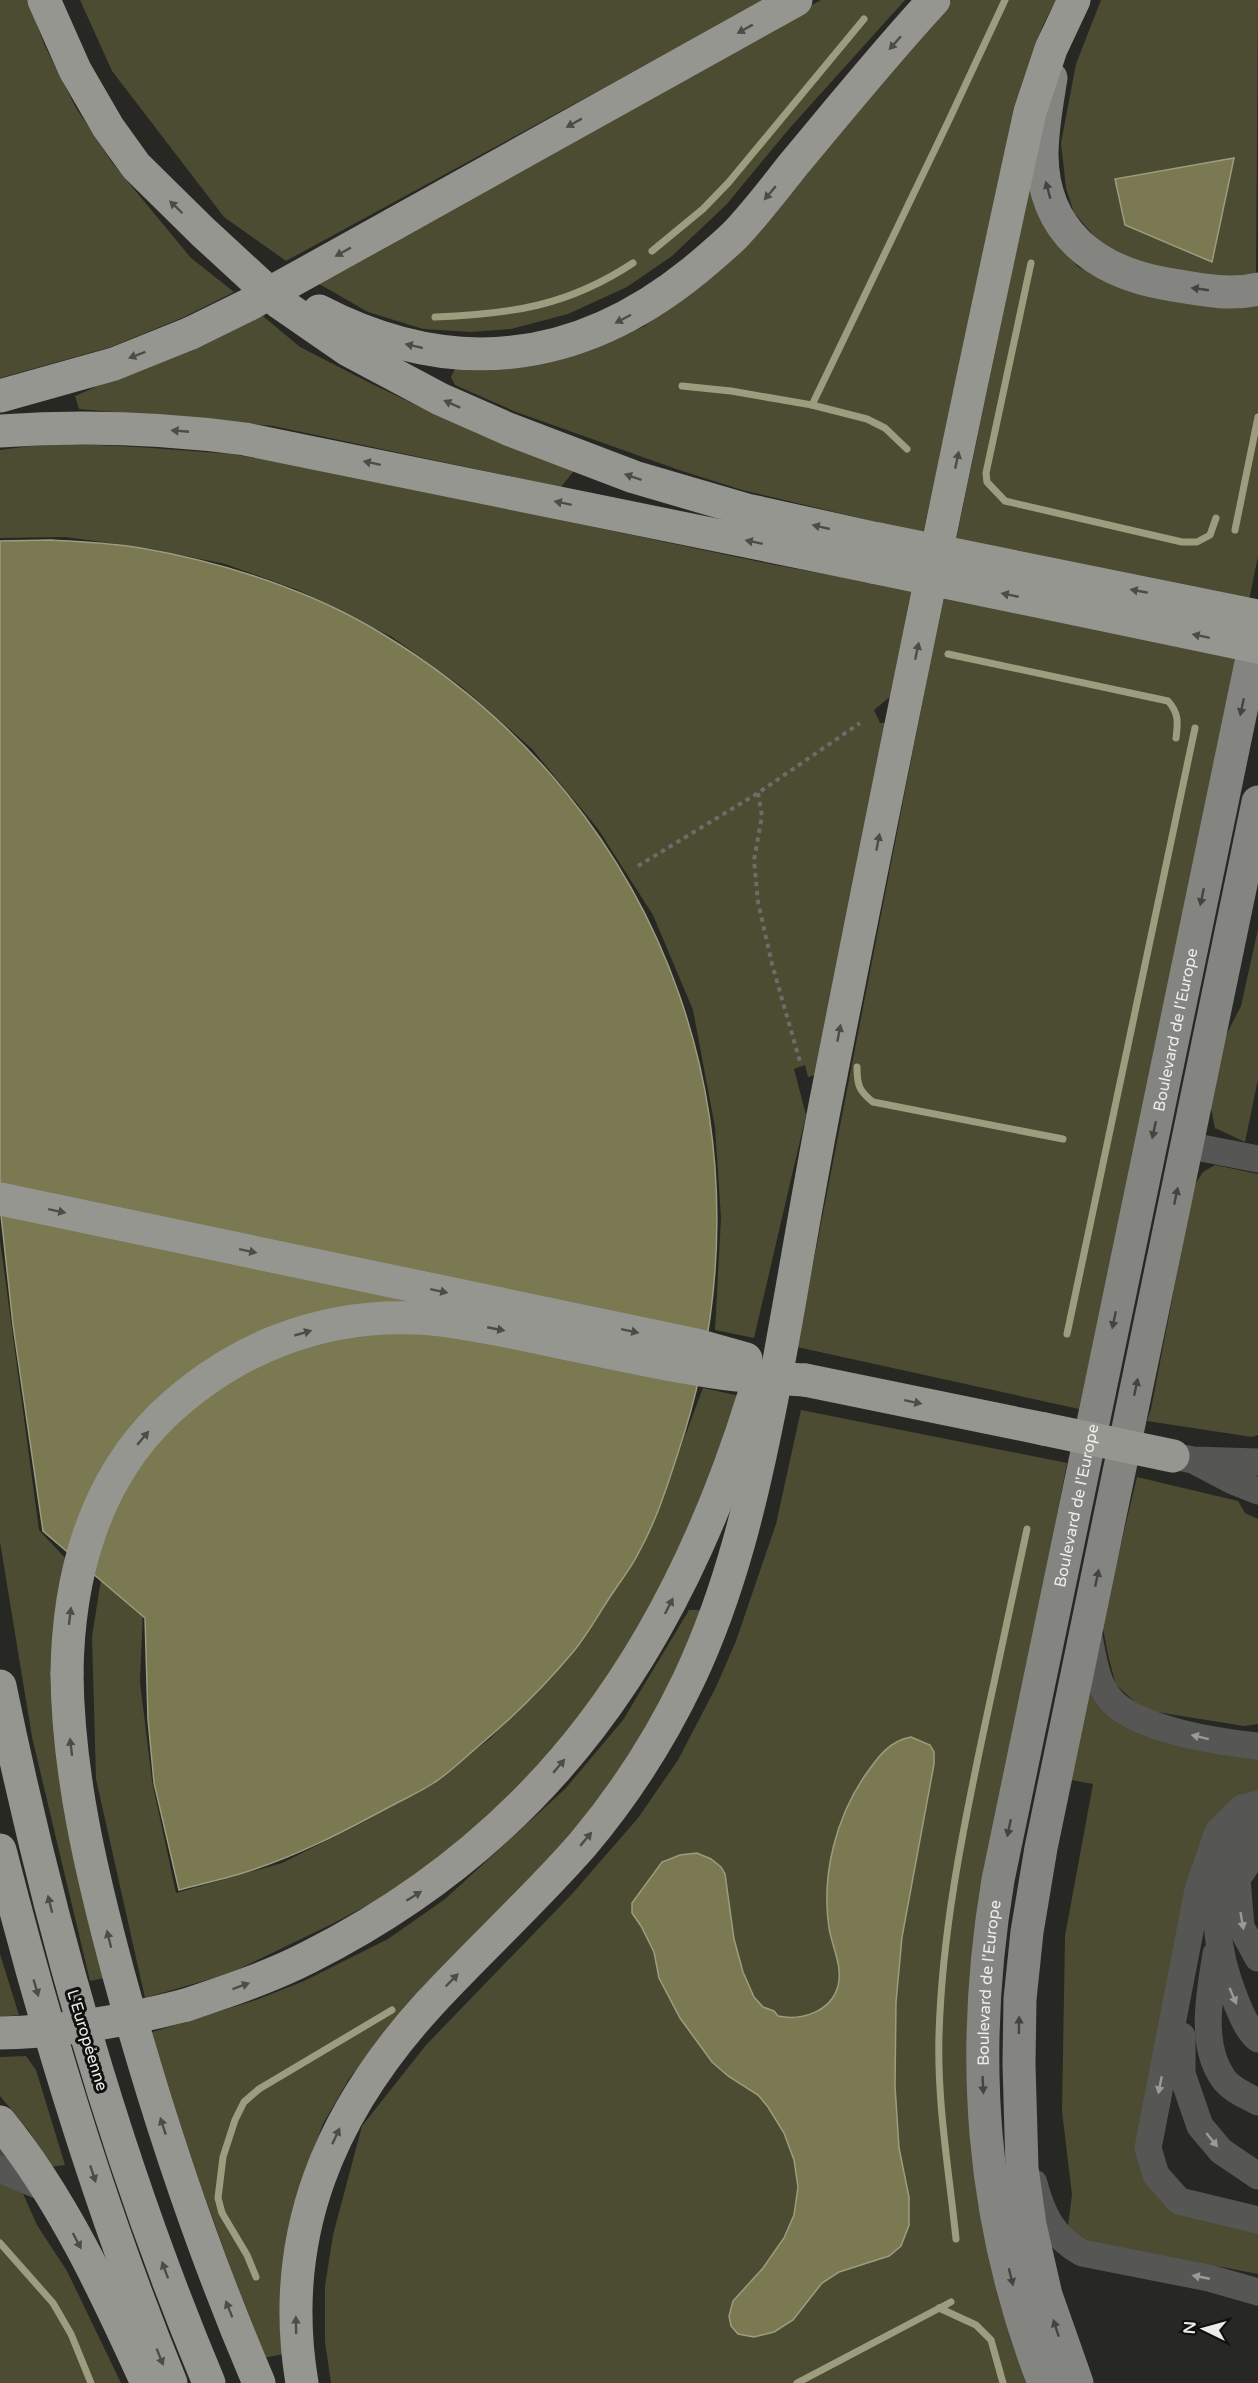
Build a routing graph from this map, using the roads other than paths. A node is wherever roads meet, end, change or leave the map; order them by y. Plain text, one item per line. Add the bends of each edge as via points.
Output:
1 (44, 0) edge
2 (796, 0) edge
3 (934, 0) edge
4 (1069, 9) edge
5 (203, 232) junction
6 (1258, 289) edge
7 (0, 396) edge
8 (0, 431) edge
9 (875, 553) junction
10 (1258, 616) edge
11 (1258, 629) edge
12 (1258, 647) edge
13 (1258, 802) edge
14 (1258, 885) edge
15 (1207, 1048) junction
16 (828, 1090) junction
17 (1186, 1145) junction
18 (1257, 1159) edge
19 (0, 1199) edge
20 (806, 1380) junction
21 (1183, 1458) junction
22 (1258, 1461) edge
23 (1254, 1490) edge
24 (1087, 1626) junction
25 (0, 1686) edge
26 (1258, 1746) edge
27 (1258, 1804) edge
28 (1258, 1819) edge
29 (1258, 1830) edge
30 (1258, 1848) edge
31 (0, 1850) edge
32 (1218, 1938) junction
33 (1258, 1958) edge
34 (0, 2033) edge
35 (1258, 2039) edge
36 (1258, 2102) edge
37 (1020, 2105) junction
38 (0, 2121) edge
39 (0, 2169) edge
40 (1258, 2176) edge
41 (47, 2188) junction
42 (1258, 2220) edge
43 (1258, 2292) edge
44 (147, 2383) edge
45 (171, 2383) edge
46 (209, 2383) edge
47 (259, 2383) edge
48 (302, 2383) edge
49 (1044, 2383) edge
50 (1077, 2383) edge

5 -> 1 highway via 136,166 108,127 63,48
2 -> 7 highway, bridge via 248,305 114,364
3 -> 5 highway via 734,236 656,300 578,338 522,352 486,355 401,344 311,307 269,282
6 -> 4 main road via 1216,291 1133,276 1094,258 1065,230 1051,199 1042,156 1049,89
16 -> 4 highway via 1028,121 1039,81
9 -> 5 highway via 580,458 440,399 348,350 309,324 280,303
9 -> 8 highway via 245,439 117,427
10 -> 9 highway, bridge
12 -> 9 highway, bridge
11 -> 49 main road, Boulevard de l'Europe via 998,1880 986,1959 982,2048 989,2171 1015,2295
13 - 15 main road, Boulevard de l'Europe
14 - 15 main road via 1231,992
15 - 17 main road, Boulevard de l'Europe
34 -> 16 highway, bridge via 103,2024 186,2006 307,1958 426,1888 489,1837 572,1750 615,1695 660,1624 736,1451 762,1370
48 -> 16 highway via 296,2301 303,2238 319,2178 343,2121 409,2027 560,1870 612,1807 663,1730 705,1646 734,1561 766,1427
17 - 18 street
24 -> 17 main road, Boulevard de l'Europe
19 -> 20 highway, bridge via 696,1345
20 -> 21 highway, bridge
47 -> 20 highway, bridge via 215,2274 157,2106 97,1888 76,1781 69,1727 68,1633 78,1570 98,1508 112,1481 144,1435 208,1376 251,1351 332,1325 418,1318 478,1326 694,1369
21 - 22 street
21 - 23 street
26 -> 24 street via 1224,1742 1132,1717 1110,1700 1096,1673
37 -> 24 main road, Boulevard de l'Europe via 1019,2018 1027,1932
46 -> 25 highway, L'Européenne via 142,2210 87,2038 50,1905
27 -> 42 street via 1242,1808 1218,1832 1198,1890 1148,2148 1156,2175 1179,2201
28 -> 40 street via 1240,1825 1216,1854 1182,2029 1182,2074 1200,2126 1221,2151
29 - 32 street via 1249,1832 1227,1858 1216,1906
30 -> 33 street via 1237,1879 1241,1927
31 -> 45 highway via 70,2104 126,2269
32 -> 35 street via 1225,1976 1240,2013
32 - 36 street via 1207,2014 1213,2055 1223,2079
43 -> 37 street via 1209,2278 1095,2257 1070,2247 1052,2228 1039,2203
50 -> 37 main road, Boulevard de l'Europe via 1046,2295 1033,2235 1022,2168
38 - 41 highway
39 - 41 street
41 -> 44 highway via 99,2282

